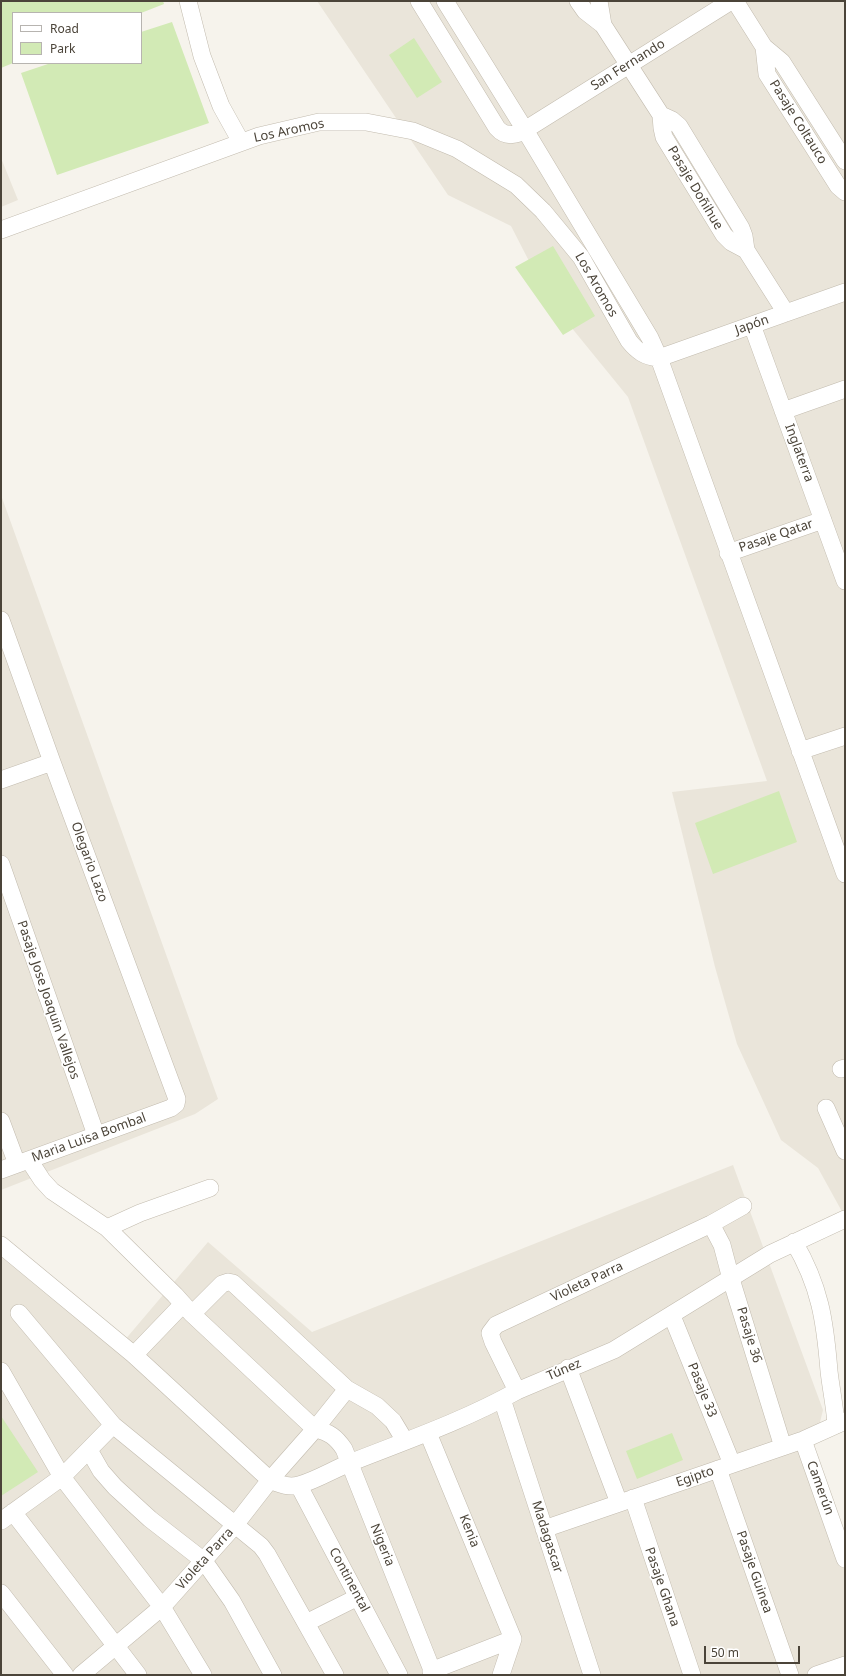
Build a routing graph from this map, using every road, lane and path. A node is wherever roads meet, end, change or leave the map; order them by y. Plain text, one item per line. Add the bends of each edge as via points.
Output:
1 (188, 1) edge
2 (419, 1) edge
3 (445, 1) edge
4 (578, 1) edge
5 (599, 1) edge
6 (731, 1) edge
7 (735, 1) edge
8 (603, 24) junction
9 (764, 47) junction
10 (629, 65) junction
11 (525, 130) junction
12 (241, 142) junction
13 (845, 161) edge
14 (845, 192) edge
15 (1, 230) edge
16 (845, 292) edge
17 (786, 313) junction
18 (752, 325) junction
19 (658, 358) junction
20 (845, 389) edge
21 (783, 411) junction
22 (823, 520) junction
23 (728, 552) junction
24 (845, 582) edge
25 (1, 620) edge
26 (845, 736) edge
27 (800, 751) junction
28 (52, 762) junction
29 (1, 780) edge
30 (1, 864) edge
31 (845, 874) edge
32 (176, 1104) joint
33 (826, 1108) dead end
34 (1, 1121) edge
35 (96, 1135) junction
36 (845, 1152) edge
37 (23, 1162) junction
38 (1, 1170) edge
39 (210, 1188) dead end
40 (743, 1206) dead end
41 (845, 1219) edge
42 (711, 1224) junction
43 (107, 1228) junction
44 (794, 1242) junction
45 (1, 1244) edge
46 (731, 1279) junction
47 (188, 1309) junction
48 (19, 1313) dead end
49 (672, 1316) junction
50 (134, 1355) junction
51 (568, 1368) junction
52 (1, 1371) edge
53 (346, 1389) junction
54 (517, 1391) junction
55 (502, 1399) junction
56 (841, 1423) edge
57 (113, 1425) junction
58 (315, 1429) junction
59 (428, 1433) junction
60 (803, 1440) junction
61 (405, 1441) junction
62 (783, 1447) junction
63 (89, 1450) junction
64 (349, 1463) junction
65 (725, 1467) junction
66 (62, 1477) junction
67 (270, 1480) junction
68 (298, 1486) junction
69 (626, 1501) junction
70 (7, 1516) edge
71 (235, 1525) junction
72 (544, 1529) junction
73 (845, 1559) edge
74 (204, 1560) junction
75 (1, 1592) edge
76 (358, 1597) junction
77 (162, 1607) junction
78 (306, 1623) junction
79 (511, 1634) junction
80 (117, 1646) junction
81 (845, 1665) edge
82 (433, 1673) edge
83 (65, 1675) edge
84 (81, 1675) edge
85 (138, 1675) edge
86 (203, 1675) edge
87 (273, 1675) edge
88 (335, 1675) edge
89 (399, 1675) edge
90 (501, 1675) edge
91 (592, 1675) edge
92 (692, 1675) edge
93 (790, 1675) edge
94 (816, 1675) edge

1 - 12 street via 202,56 218,99
2 - 11 street via 497,128 512,135
3 - 11 street
4 - 8 street, Pasaje Doñihue via 585,11
5 - 8 street, Pasaje Doñihue
6 - 10 street, San Fernando
7 - 9 street, Pasaje Coltauco
8 - 10 street, Pasaje Doñihue
9 - 13 street, Pasaje Coltauco via 782,62
9 - 14 street, Pasaje Coltauco via 768,74 838,186
10 - 11 street, San Fernando
10 - 17 street, Pasaje Doñihue via 661,115 664,137 724,235 746,250
11 - 19 street via 638,316
12 - 15 street, Los Aromos
12 - 19 street, Los Aromos via 314,123 366,122 413,131 457,149 516,184 543,211 581,257 629,341 641,353
16 - 17 street, Japón
17 - 18 street, Japón
18 - 19 street, Japón
18 - 21 street, Inglaterra
19 - 23 street
20 - 21 street
21 - 22 street, Inglaterra
22 - 23 street, Pasaje Qatar
22 - 24 street, Inglaterra
23 - 27 street
25 - 28 street, Olegario Lazo
26 - 27 street
27 - 31 street
28 - 29 street
28 - 32 street, Olegario Lazo via 177,1099
30 - 35 street, Pasaje Jose Joaquin Vallejos
32 - 35 street, Maria Luisa Bombal
33 - 36 street
34 - 37 street
35 - 37 street, Maria Luisa Bombal
37 - 38 street, Maria Luisa Bombal
37 - 43 street via 52,1191
39 - 43 street
40 - 42 street, Violeta Parra
41 - 44 street, Túnez
42 - 46 street, Pasaje 36 via 722,1245
42 - 54 street, Violeta Parra via 496,1325 490,1333 492,1342
43 - 47 street
44 - 46 street, Túnez
44 - 56 street via 810,1273 819,1299
45 - 50 street
46 - 49 street, Túnez
46 - 62 street, Pasaje 36
47 - 50 street
47 - 53 street via 222,1284 234,1283
47 - 58 street
48 - 57 street
49 - 51 street, Túnez via 614,1350
49 - 65 street, Pasaje 33
50 - 67 street
51 - 54 street, Túnez
51 - 69 street, Pasaje Ghana
52 - 66 street
53 - 58 street, Violeta Parra
53 - 61 street via 377,1406 393,1421
54 - 55 street, Túnez
55 - 59 street, Túnez
55 - 72 street, Madagascar
56 - 60 street, Egipto
57 - 63 street
57 - 71 street
58 - 64 street, Nigeria via 326,1431 337,1438
58 - 67 street, Violeta Parra
59 - 61 street, Túnez
59 - 79 street, Kenia
60 - 62 street, Egipto
60 - 73 street, Camerún
61 - 64 street, Túnez
62 - 65 street, Egipto
63 - 66 street
63 - 74 street via 101,1471 115,1487 150,1520
64 - 68 street, Túnez
64 - 82 street, Nigeria
65 - 69 street, Egipto
65 - 93 street, Pasaje Guinea
66 - 70 street
66 - 77 street
67 - 68 street via 284,1486
67 - 71 street, Violeta Parra
68 - 76 street, Continental
69 - 72 street, Egipto
69 - 92 street, Pasaje Ghana
70 - 80 street
71 - 74 street, Violeta Parra
71 - 78 street via 267,1554
72 - 91 street, Madagascar
74 - 77 street, Violeta Parra
74 - 87 street via 232,1601
75 - 83 street
76 - 78 street
76 - 89 street, Continental
77 - 80 street, Violeta Parra
77 - 86 street
78 - 88 street
79 - 82 street
79 - 90 street
80 - 84 street, Violeta Parra
80 - 85 street
81 - 94 street

